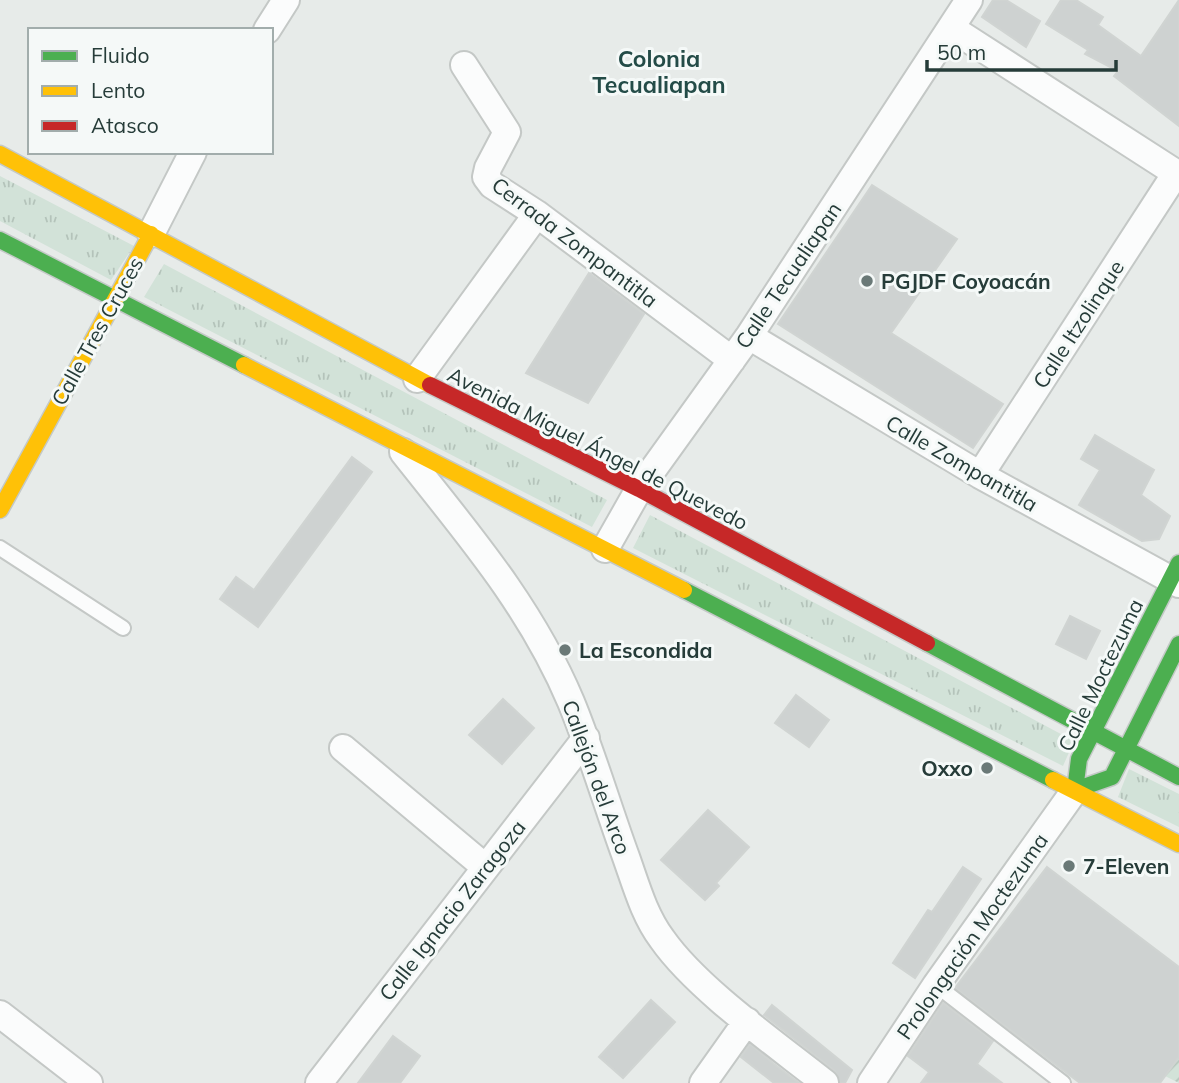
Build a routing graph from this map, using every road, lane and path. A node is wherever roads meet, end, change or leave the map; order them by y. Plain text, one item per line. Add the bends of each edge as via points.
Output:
1 (286, 0) edge
2 (969, 0) edge
3 (268, 28) edge
4 (951, 28) junction
5 (464, 65) dead end
6 (0, 154) edge
7 (192, 154) edge
8 (1177, 174) edge
9 (537, 214) junction
10 (151, 234) junction
11 (0, 240) edge
12 (114, 298) junction
13 (749, 336) junction
14 (732, 360) junction
15 (417, 379) junction
16 (396, 443) junction
17 (980, 475) junction
18 (639, 489) junction
19 (0, 510) edge
20 (0, 548) edge
21 (605, 549) junction
22 (1176, 575) edge
23 (123, 628) dead end
24 (1179, 644) edge
25 (1091, 733) junction
26 (586, 738) junction
27 (343, 748) dead end
28 (1126, 750) junction
29 (1179, 777) edge
30 (1075, 790) junction
31 (1179, 844) edge
32 (485, 867) junction
33 (936, 985) junction
34 (0, 1014) edge
35 (747, 1021) junction
36 (89, 1083) edge
37 (319, 1083) edge
38 (703, 1083) edge
39 (825, 1083) edge
40 (871, 1083) edge
41 (1063, 1083) edge

1 - 3 street
2 - 4 street, Calle Tecualiapan
4 - 8 street
4 - 13 street, Calle Tecualiapan
5 - 9 street, Cerrada Zompantitla via 507,132 486,177
6 - 10 main road, Avenida Miguel Ángel de Quevedo
7 - 10 street, Calle Tres Cruces
8 - 17 street, Calle Itzolinque
9 - 14 street, Cerrada Zompantitla
9 - 15 street
10 - 12 main road, Calle Tres Cruces
10 - 15 main road, Avenida Miguel Ángel de Quevedo
11 - 12 main road
12 - 16 main road
12 - 19 main road, Calle Tres Cruces
13 - 14 street, Calle Tecualiapan
13 - 17 street, Calle Zompantitla
14 - 18 street, Calle Tecualiapan
15 - 18 main road, Avenida Miguel Ángel de Quevedo
16 - 21 main road
16 - 26 street, Callejón del Arco via 509,587 551,660
17 - 22 street, Calle Zompantitla
18 - 21 street, Calle Tecualiapan
18 - 25 main road, Avenida Miguel Ángel de Quevedo
20 - 23 lane
21 - 30 main road
22 - 25 main road, Calle Moctezuma
24 - 28 main road
25 - 28 main road, Avenida Miguel Ángel de Quevedo
25 - 30 main road, Calle Moctezuma via 1079,759
26 - 32 street, Calle Ignacio Zaragoza
26 - 35 street, Callejón del Arco via 651,922 674,955
27 - 32 street
28 - 29 main road, Avenida Miguel Ángel de Quevedo
28 - 30 main road via 1112,777
30 - 31 main road
30 - 33 street, Prolongación Moctezuma
32 - 37 street, Calle Ignacio Zaragoza
33 - 40 street, Prolongación Moctezuma
33 - 41 lane
34 - 36 street
35 - 38 street
35 - 39 street, Callejón del Arco

